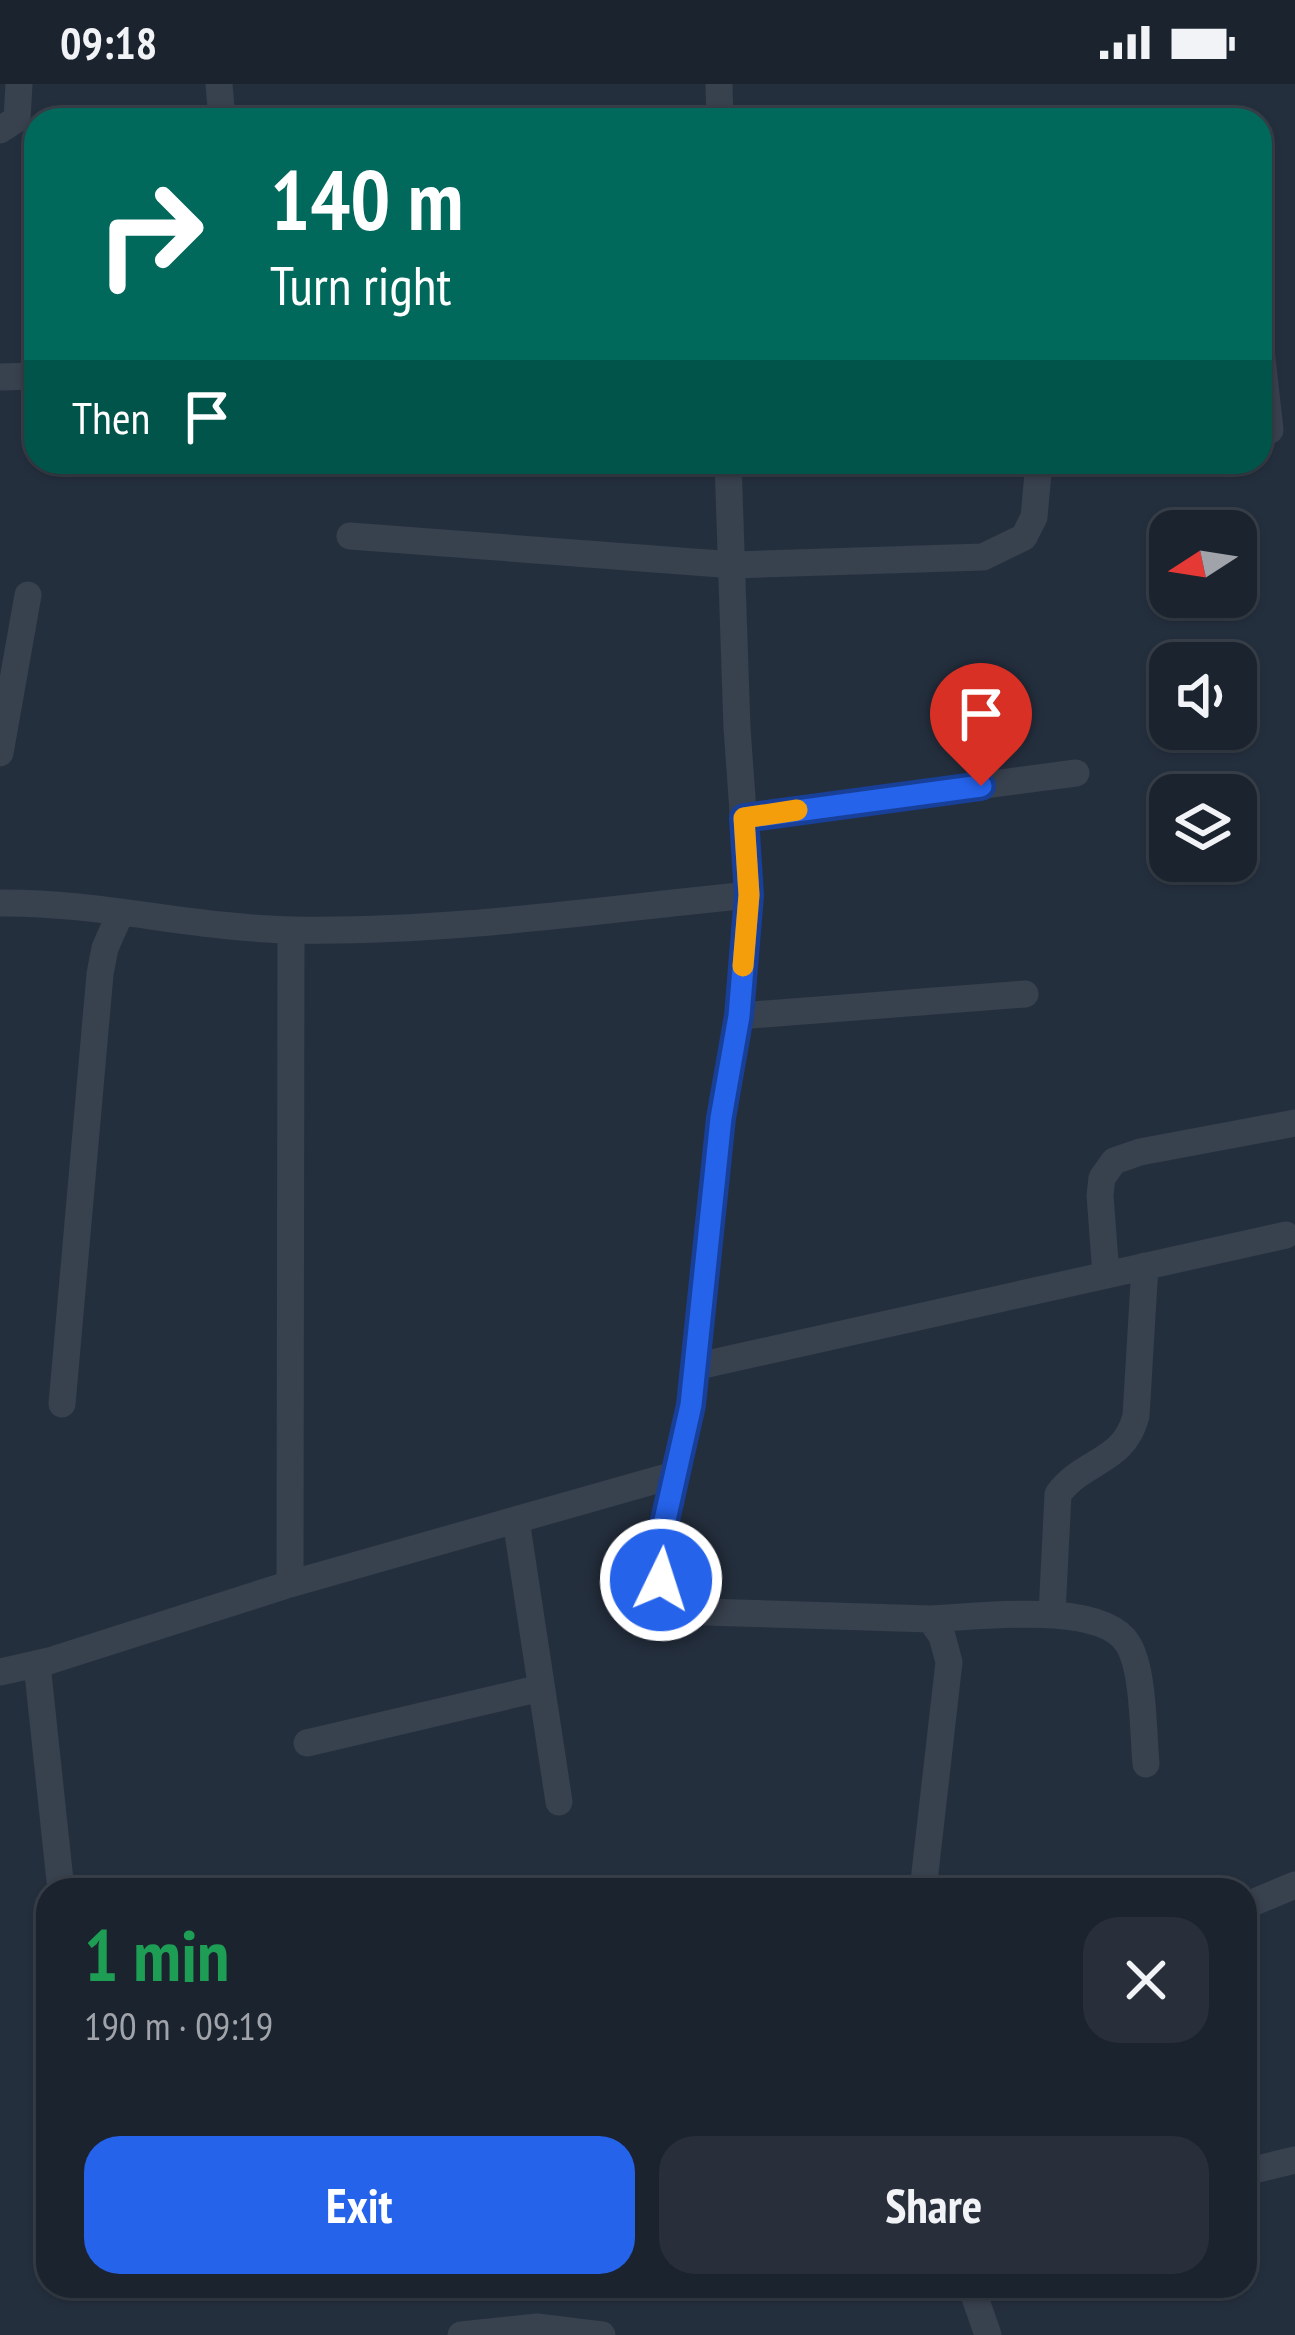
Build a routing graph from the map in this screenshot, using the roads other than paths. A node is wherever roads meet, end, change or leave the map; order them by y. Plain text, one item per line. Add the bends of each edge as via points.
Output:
1 (19, 84) edge
2 (0, 130) edge
3 (729, 474) edge
4 (1039, 474) edge
5 (350, 536) dead end
6 (734, 565) junction
7 (28, 595) dead end
8 (0, 753) edge
9 (1076, 773) dead end
10 (744, 818) junction
11 (749, 895) junction
12 (0, 903) edge
13 (120, 914) junction
14 (292, 930) junction
15 (1025, 994) dead end
16 (739, 1016) junction
17 (1295, 1123) edge
18 (1286, 1235) dead end
19 (1145, 1266) junction
20 (1106, 1275) junction
21 (694, 1367) junction
22 (62, 1404) dead end
23 (674, 1475) junction
24 (516, 1520) junction
25 (290, 1584) junction
26 (1052, 1614) junction
27 (930, 1618) junction
28 (37, 1664) junction
29 (0, 1672) edge
30 (541, 1688) junction
31 (308, 1743) dead end
32 (1146, 1764) dead end
33 (559, 1802) dead end
34 (60, 1878) edge
35 (924, 1878) edge
36 (1295, 1885) edge
37 (1257, 1901) edge
38 (1295, 2159) edge
39 (1257, 2169) edge
40 (975, 2298) edge
41 (461, 2335) edge
42 (602, 2335) edge
43 (987, 2335) edge

1 - 2 street via 17,118
3 - 6 street
4 - 6 street via 1024,537 982,557
5 - 6 street
6 - 10 street
7 - 8 street
9 - 10 street
10 - 11 street
11 - 14 street via 427,926
11 - 16 street
12 - 13 street
13 - 14 street
13 - 22 street via 100,974
14 - 25 street
15 - 16 street
16 - 21 street
17 - 20 street via 1114,1162 1100,1195
18 - 19 street
19 - 20 street
19 - 26 street via 1131,1435 1058,1494
20 - 21 street
21 - 23 street
23 - 24 street
23 - 27 street via 658,1558 674,1601 704,1612
24 - 25 street
24 - 30 street
25 - 28 street
26 - 27 street
26 - 32 street via 1126,1640
27 - 35 street via 949,1662
28 - 29 street
28 - 34 street
30 - 31 street
30 - 33 street
36 - 37 street
38 - 39 street
40 - 43 street
41 - 42 street via 537,2327

